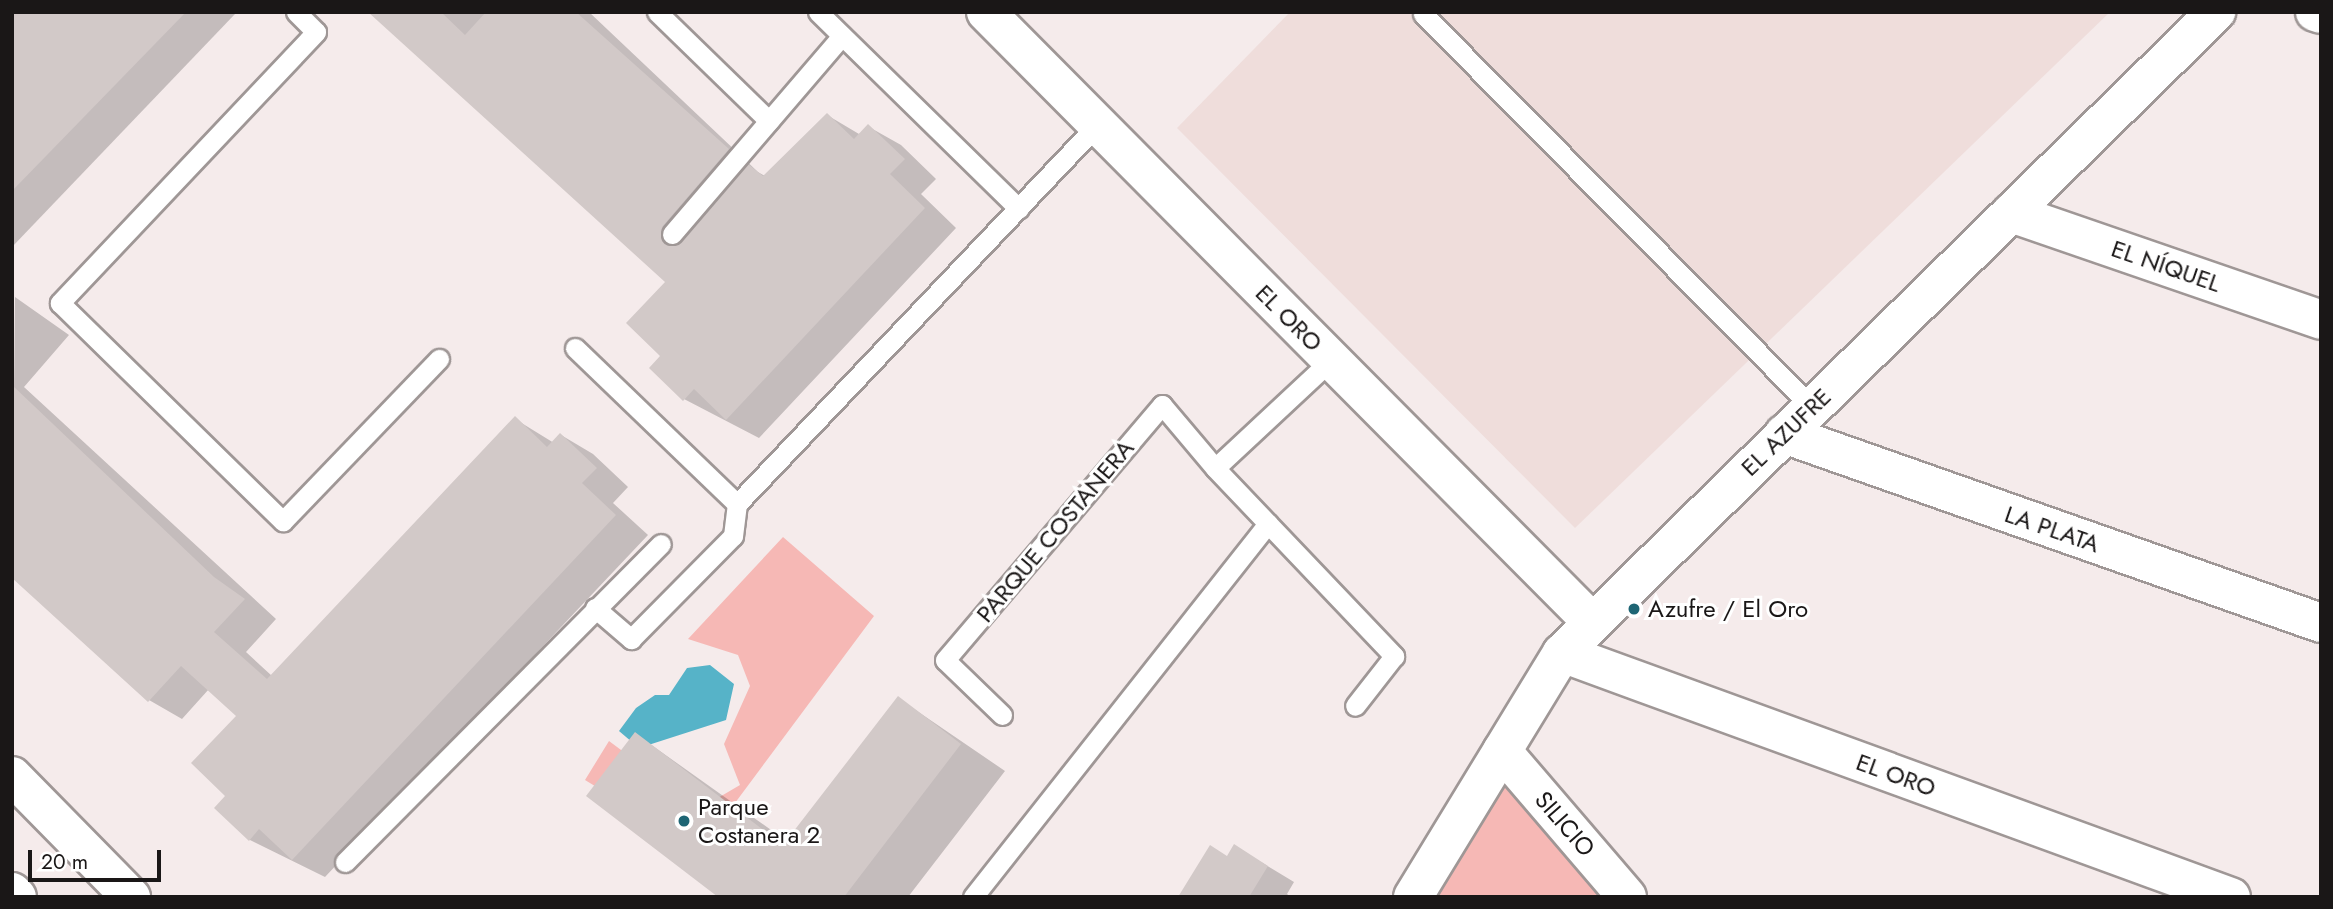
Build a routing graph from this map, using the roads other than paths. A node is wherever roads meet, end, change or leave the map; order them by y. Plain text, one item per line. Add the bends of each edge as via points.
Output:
1 (296, 12) edge
2 (657, 12) edge
3 (818, 12) edge
4 (986, 12) edge
5 (2216, 12) edge
6 (2315, 12) edge
7 (1423, 14) edge
8 (2321, 14) edge
9 (842, 36) junction
10 (769, 121) junction
11 (1097, 125) junction
12 (1019, 209) junction
13 (2011, 213) junction
14 (672, 234) dead end
15 (2321, 320) edge
16 (575, 348) dead end
17 (439, 359) dead end
18 (1331, 360) junction
19 (1812, 407) junction
20 (1784, 434) junction
21 (1215, 468) junction
22 (737, 504) junction
23 (1268, 523) junction
24 (661, 544) dead end
25 (596, 608) junction
26 (1592, 622) junction
27 (2321, 623) edge
28 (1562, 653) junction
29 (1354, 706) dead end
30 (1002, 715) dead end
31 (1502, 751) junction
32 (12, 776) edge
33 (345, 862) dead end
34 (12, 892) edge
35 (17, 897) edge
36 (131, 897) edge
37 (973, 897) edge
38 (1413, 897) edge
39 (1627, 897) edge
40 (2231, 897) edge

1 - 17 lane via 316,32 60,303 283,521
2 - 10 lane
3 - 9 lane
4 - 11 main road, EL ORO
5 - 13 main road, EL AZUFRE
6 - 8 main road
7 - 19 lane
9 - 10 lane
9 - 12 lane
10 - 14 lane
11 - 12 lane
11 - 18 main road, EL ORO
12 - 22 lane
13 - 15 main road, EL NÍQUEL
13 - 19 main road, EL AZUFRE
16 - 22 lane
18 - 21 lane
18 - 26 main road, EL ORO
19 - 20 main road, EL AZUFRE
20 - 26 main road, EL AZUFRE
20 - 27 main road, LA PLATA
21 - 23 lane, PARQUE COSTANERA
21 - 30 lane, PARQUE COSTANERA via 1162,405 945,660
22 - 25 lane via 733,536 631,639
23 - 29 lane, PARQUE COSTANERA via 1394,656
23 - 37 lane
24 - 25 lane
25 - 33 lane
26 - 28 main road, EL AZUFRE
28 - 31 main road, EL AZUFRE
28 - 40 main road, EL ORO
31 - 38 main road, EL AZUFRE
31 - 39 main road, SILICIO
32 - 36 main road
34 - 35 main road

